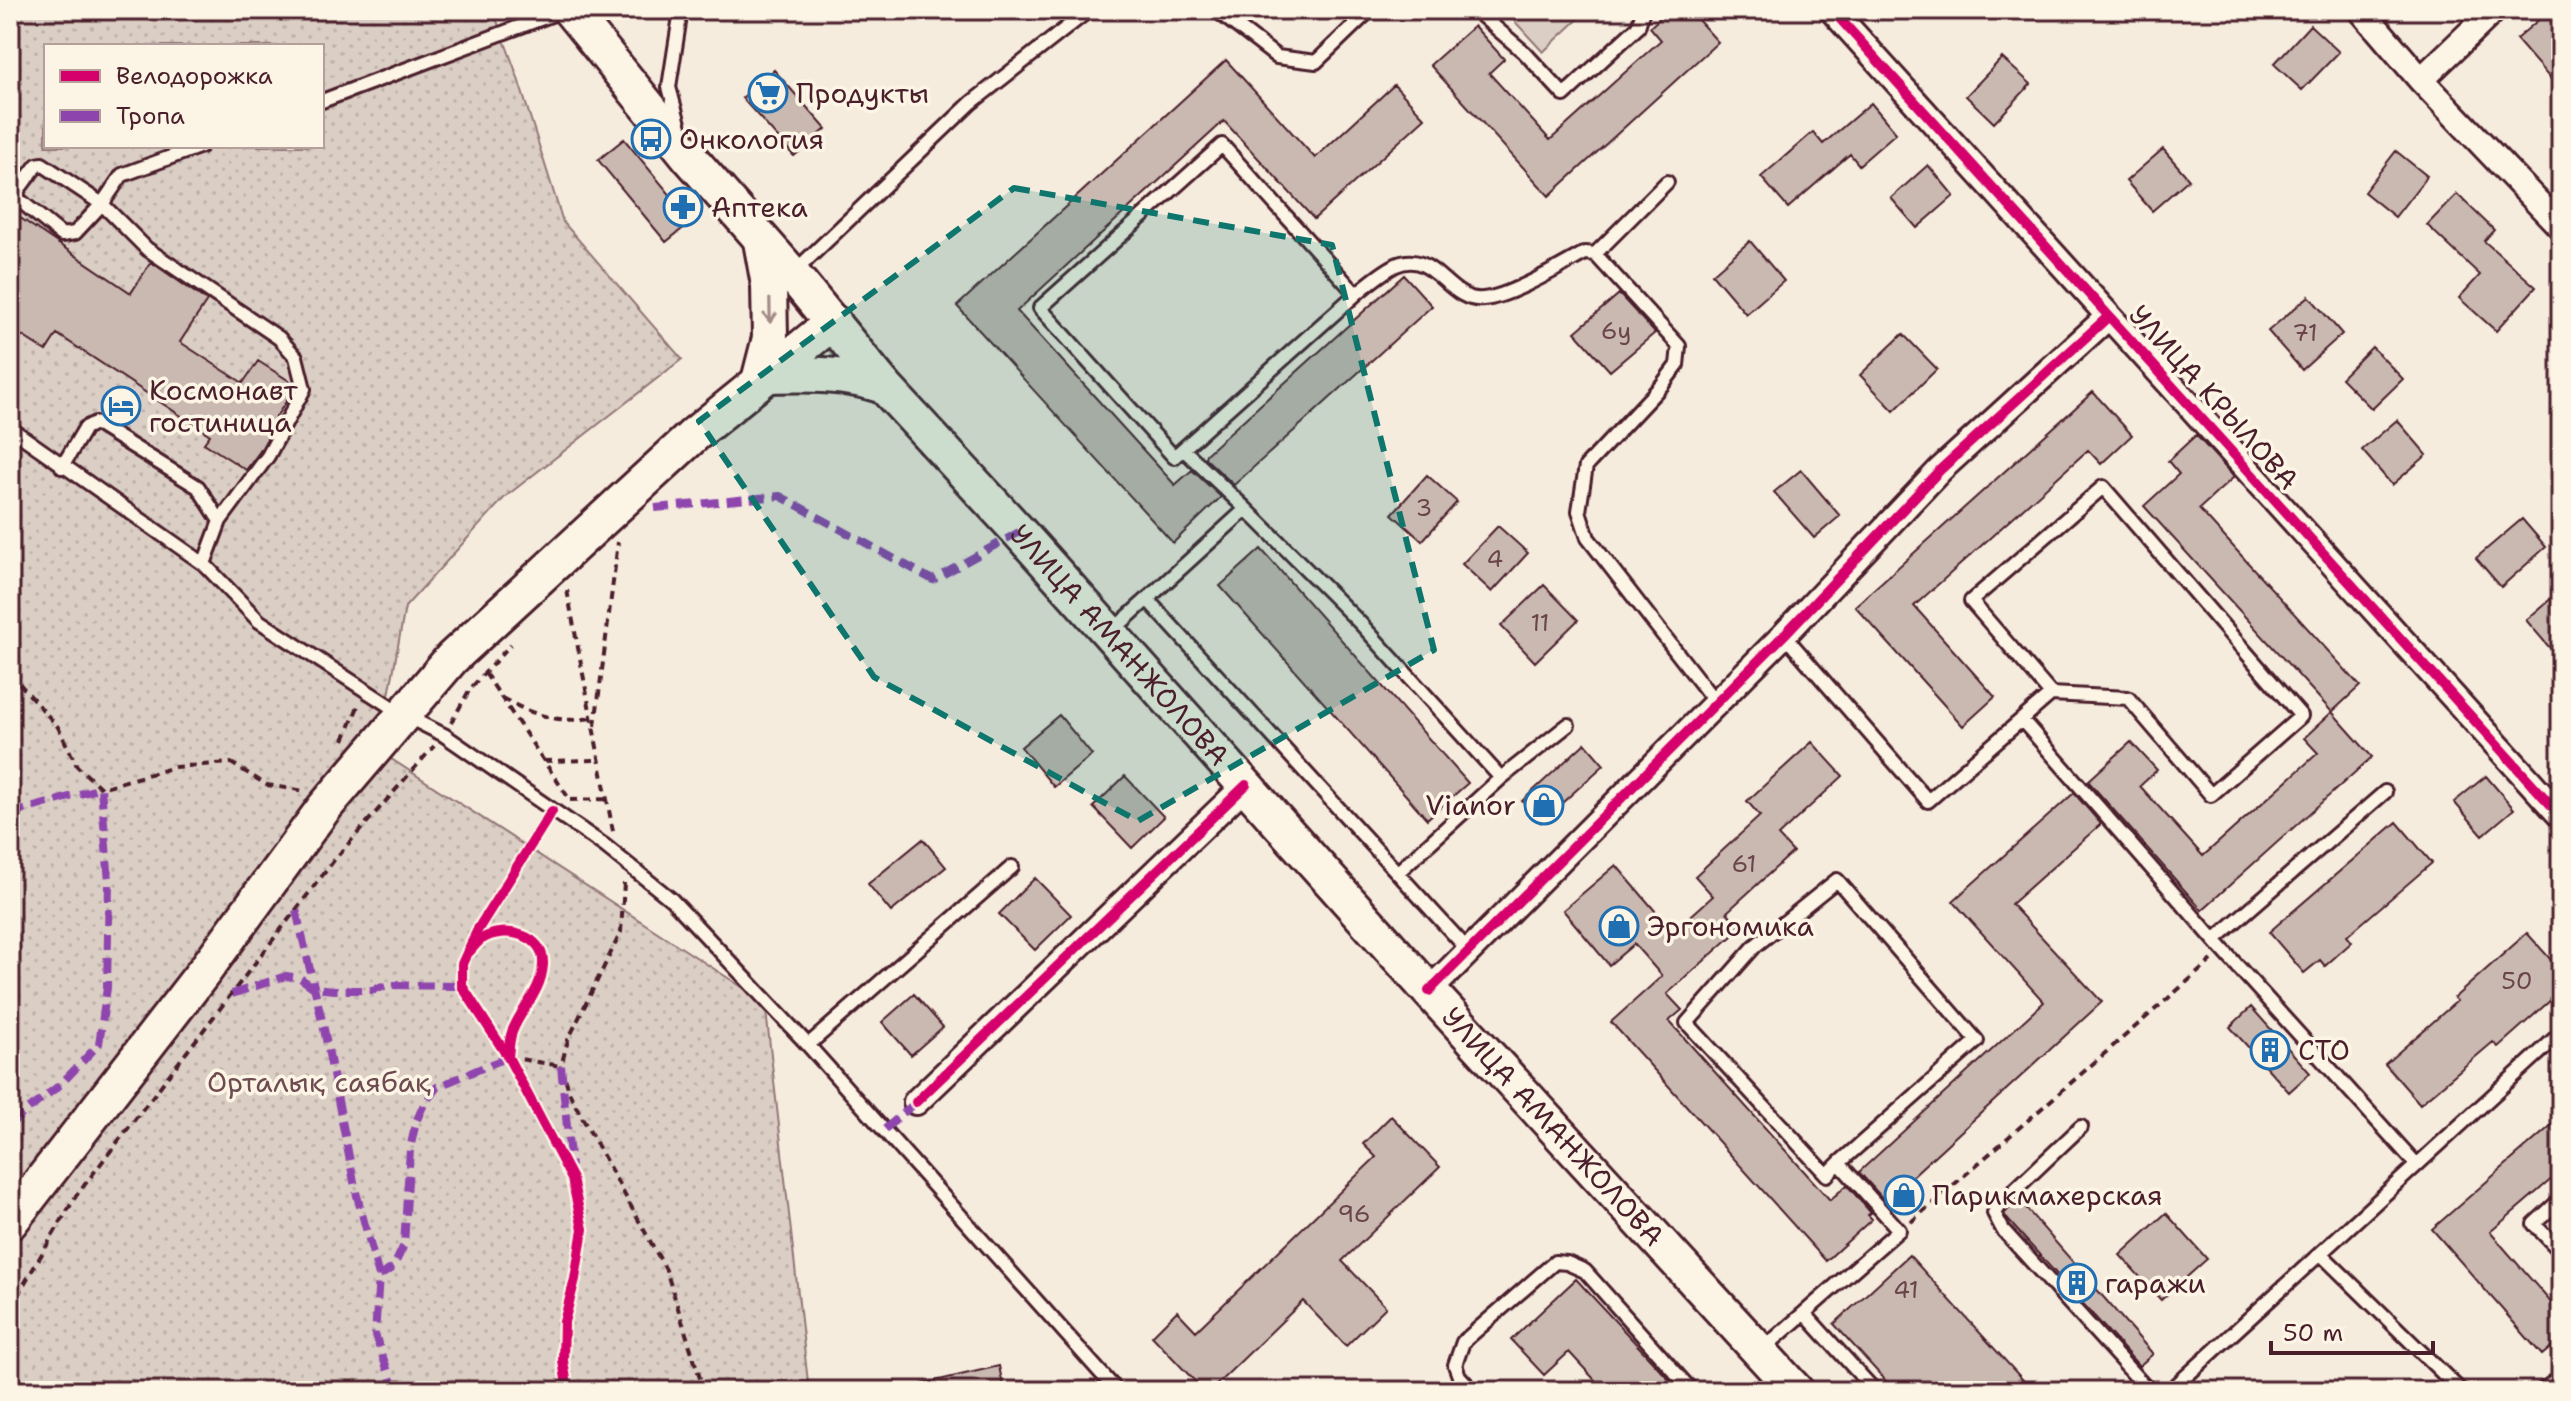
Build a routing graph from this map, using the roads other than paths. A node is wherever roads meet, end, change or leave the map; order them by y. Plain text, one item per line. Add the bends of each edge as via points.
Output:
1 (567, 10) edge
2 (681, 10) edge
3 (1089, 10) edge
4 (1216, 10) edge
5 (1370, 10) edge
6 (1475, 10) edge
7 (1643, 10) edge
8 (1832, 10) edge
9 (2361, 10) edge
10 (2494, 10) edge
11 (2421, 80) junction
12 (324, 100) edge
13 (196, 148) edge
14 (689, 157) junction
15 (1667, 182) dead end
16 (102, 204) junction
17 (2561, 227) edge
18 (760, 241) junction
19 (1595, 254) junction
20 (792, 274) junction
21 (1356, 294) junction
22 (2109, 316) junction
23 (833, 322) junction
24 (763, 378) junction
25 (884, 386) junction
26 (10, 428) edge
27 (1184, 450) junction
28 (62, 467) junction
29 (1246, 509) junction
30 (220, 521) junction
31 (204, 564) junction
32 (1147, 599) junction
33 (1108, 634) junction
34 (1784, 635) junction
35 (2051, 694) junction
36 (1716, 703) junction
37 (402, 714) junction
38 (2022, 720) junction
39 (1568, 725) dead end
40 (1501, 778) junction
41 (1246, 785) junction
42 (2385, 792) dead end
43 (2561, 816) edge
44 (1012, 867) dead end
45 (1398, 872) junction
46 (2219, 945) junction
47 (1469, 951) junction
48 (1429, 991) junction
49 (2561, 1033) edge
50 (808, 1045) junction
51 (916, 1102) dead end
52 (2081, 1127) dead end
53 (1839, 1163) junction
54 (2417, 1165) junction
55 (2561, 1199) edge
56 (10, 1222) edge
57 (2561, 1252) edge
58 (2321, 1254) junction
59 (1805, 1314) junction
60 (1760, 1351) junction
61 (2561, 1377) edge
62 (1117, 1391) edge
63 (1473, 1391) edge
64 (1692, 1391) edge
65 (1796, 1391) edge
66 (1875, 1391) edge
67 (2149, 1391) edge
68 (2170, 1391) edge
69 (2461, 1391) edge
70 (2541, 1391) edge

1 - 12 lane
1 - 14 main road
2 - 14 lane via 669,87
3 - 20 lane via 971,103
4 - 5 lane via 1277,57 1316,62
6 - 7 lane via 1564,95 1638,27
8 - 22 street, УЛИЦА КРЫЛОВА
9 - 11 street
10 - 11 street
11 - 17 street
13 - 16 lane via 122,175
14 - 18 main road
15 - 19 lane
16 - 16 lane via 75,233 62,235 18,199 18,190 42,164
16 - 30 lane via 147,249 279,338 296,357 304,389 268,456
18 - 20 main road
18 -> 24 main road via 769,285 770,338
19 - 21 lane via 1585,253 1481,300 1463,296 1420,262 1394,266
19 - 36 lane via 1679,346 1677,365 1662,385 1586,466 1579,511 1588,538
20 - 23 main road, УЛИЦА АМАНЖОЛОВА
21 - 27 lane
21 - 27 lane via 1222,145 1040,308 1174,457
22 - 34 street via 1940,470
22 - 43 street, УЛИЦА КРЫЛОВА
23 - 24 main road
23 - 25 main road, УЛИЦА АМАНЖОЛОВА
24 - 25 main road via 827,373
24 - 37 main road via 525,588
25 - 33 main road, УЛИЦА АМАНЖОЛОВА
26 - 28 lane
27 - 29 lane
28 - 30 lane via 85,428 95,423 198,487
28 - 31 lane
29 - 32 lane
29 - 40 lane via 1361,624
30 - 31 lane
31 - 37 lane via 259,621
32 - 33 lane
32 - 45 lane
33 - 41 main road, УЛИЦА АМАНЖОЛОВА
34 - 36 street
34 - 38 lane via 1928,801
35 - 35 lane via 1971,601 2103,487 2301,716 2211,795 2128,698
35 - 38 lane
36 - 47 street
37 - 50 lane via 444,735 672,900
37 - 56 main road via 324,808
38 - 46 lane
39 - 40 lane
40 - 45 lane
41 - 48 main road, УЛИЦА АМАНЖОЛОВА
41 - 51 street
42 - 46 lane
44 - 50 lane
45 - 47 lane
46 - 54 lane
47 - 48 street
48 - 60 main road, УЛИЦА АМАНЖОЛОВА
49 - 54 lane
50 - 62 lane
52 - 67 lane via 1994,1213 2003,1230
53 - 53 lane via 1827,1175 1687,1023 1755,946 1837,880 1977,1041
53 - 59 lane via 1899,1230
54 - 58 lane
55 - 57 lane via 2534,1224
58 - 68 lane
58 - 69 lane
59 - 60 lane
59 - 66 lane
60 - 65 main road, УЛИЦА АМАНЖОЛОВА
61 - 70 lane
63 - 64 lane via 1455,1365 1463,1342 1555,1262 1585,1271

